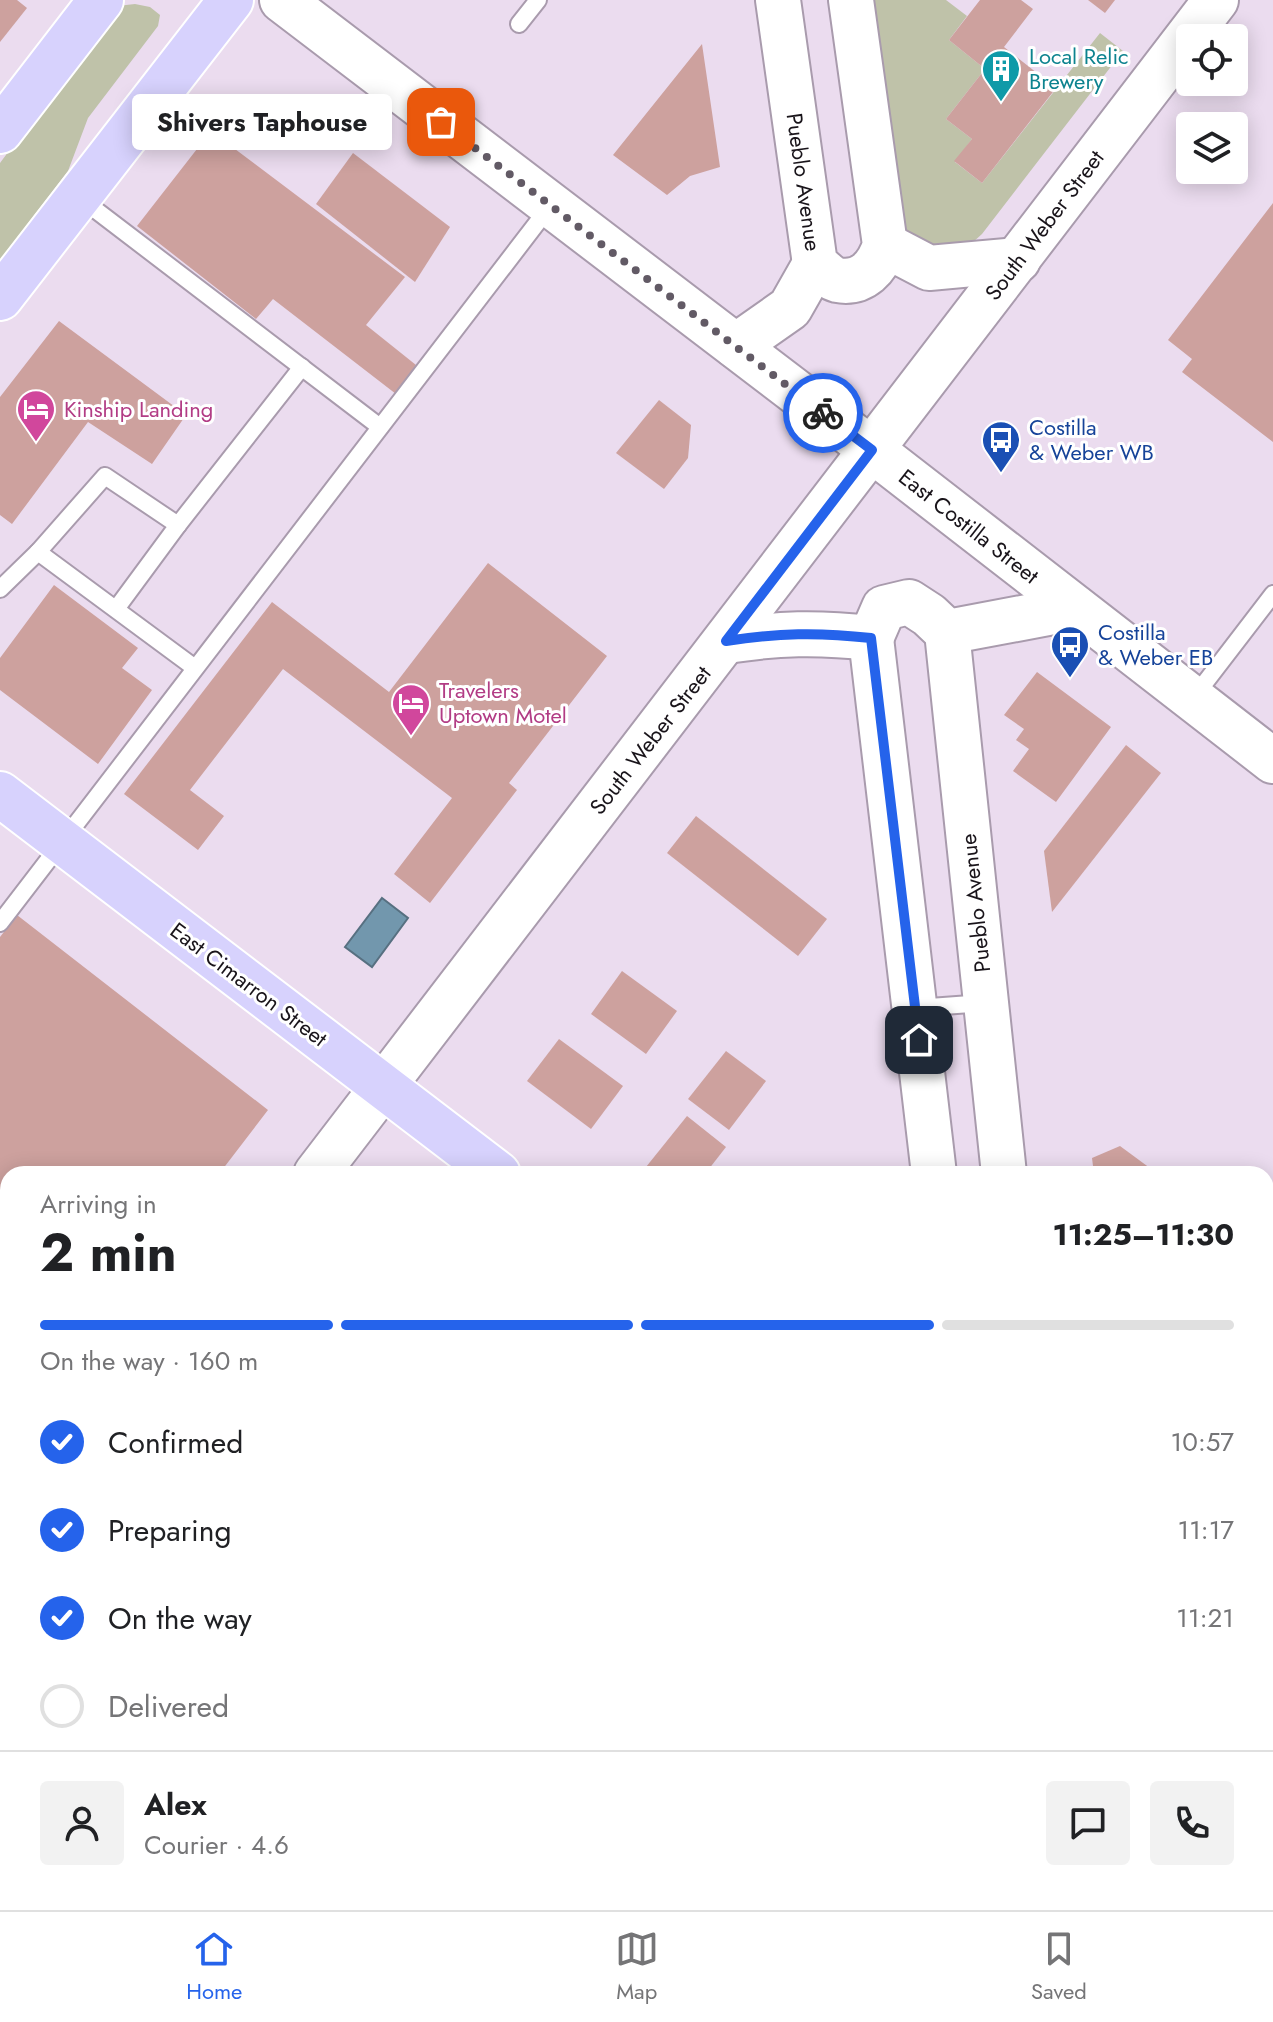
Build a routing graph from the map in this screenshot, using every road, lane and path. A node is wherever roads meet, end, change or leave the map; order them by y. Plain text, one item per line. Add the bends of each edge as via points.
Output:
1 (101, 0) edge
2 (231, 0) edge
3 (282, 0) edge
4 (538, 0) edge
5 (778, 0) edge
6 (851, 0) edge
7 (1216, 0) edge
8 (519, 24) dead end
9 (0, 131) edge
10 (79, 197) junction
11 (551, 205) junction
12 (885, 245) junction
13 (1018, 260) junction
14 (815, 264) junction
15 (0, 298) edge
16 (736, 346) junction
17 (302, 367) junction
18 (380, 427) junction
19 (872, 450) junction
20 (178, 525) junction
21 (38, 552) junction
22 (0, 589) edge
23 (1273, 594) edge
24 (1075, 608) junction
25 (116, 609) junction
26 (947, 632) junction
27 (871, 638) junction
28 (726, 641) junction
29 (195, 668) junction
30 (1193, 699) junction
31 (1273, 761) edge
32 (0, 794) edge
33 (61, 841) junction
34 (0, 923) edge
35 (986, 1003) junction
36 (916, 1008) junction
37 (383, 1086) junction
38 (322, 1166) edge
39 (488, 1166) edge
40 (933, 1166) edge
41 (1003, 1166) edge

1 - 9 main road
2 - 10 main road
3 - 11 street, East Costilla Street
4 - 8 lane
5 - 14 street, Pueblo Avenue
6 - 12 street
7 - 13 street, South Weber Street
10 - 15 main road
10 - 17 lane
11 - 16 street, East Costilla Street
11 - 18 lane
12 - 13 street via 929,268
12 - 14 street, Pueblo Avenue via 872,272 853,280 834,280
13 - 19 street, South Weber Street
14 - 16 street via 790,308
16 - 19 street, East Costilla Street
17 - 18 lane
17 - 20 lane
18 - 29 lane
19 - 24 street, East Costilla Street
19 - 28 street, South Weber Street
20 - 21 lane via 105,476
20 - 25 lane
21 - 22 lane
21 - 25 lane
23 - 30 lane
24 - 26 street
24 - 30 street, East Costilla Street
25 - 29 lane
26 - 27 street via 909,602 884,608
26 - 35 street, Pueblo Avenue
27 - 28 street via 805,632
27 - 36 street
28 - 37 street, South Weber Street
29 - 33 lane
30 - 31 street, East Costilla Street
32 - 33 main road, East Cimarron Street
33 - 34 lane
33 - 37 main road, East Cimarron Street
35 - 36 lane
35 - 41 street, Pueblo Avenue
36 - 40 street
37 - 38 street, South Weber Street
37 - 39 main road, East Cimarron Street

